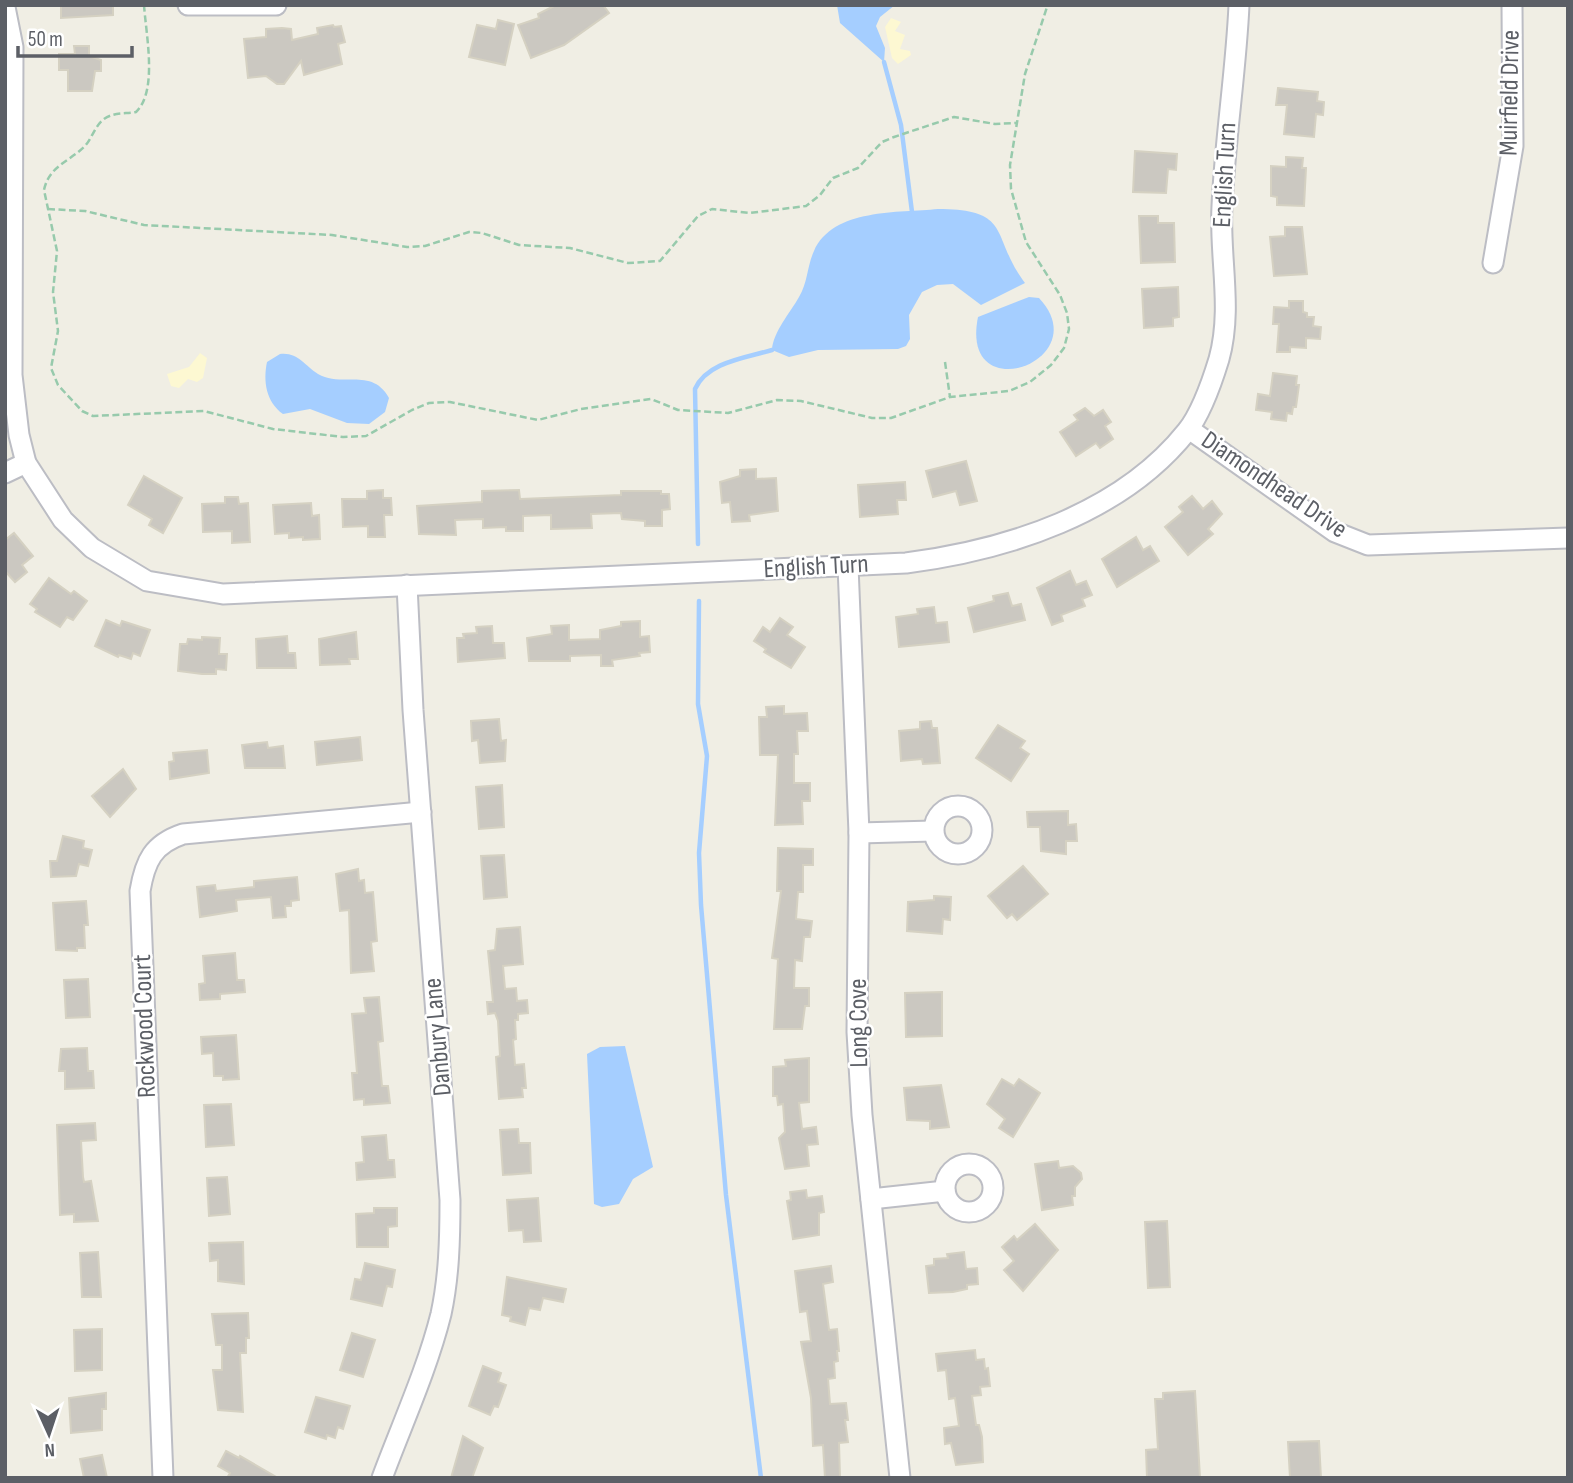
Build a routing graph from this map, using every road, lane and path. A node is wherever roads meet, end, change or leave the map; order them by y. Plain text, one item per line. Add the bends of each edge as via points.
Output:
1 (144, 5) edge
2 (188, 5) edge
3 (276, 5) edge
4 (1239, 5) edge
5 (1512, 5) edge
6 (245, 6) edge
7 (5, 7) edge
8 (1047, 7) dead end
9 (1016, 123) junction
10 (48, 209) junction
11 (1493, 263) dead end
12 (946, 362) dead end
13 (950, 397) junction
14 (1189, 429) junction
15 (26, 463) junction
16 (5, 473) edge
17 (1568, 538) edge
18 (848, 566) junction
19 (407, 585) junction
20 (421, 812) junction
21 (933, 831) dead end
22 (859, 833) junction
23 (945, 1191) dead end
24 (870, 1199) junction
25 (163, 1478) edge
26 (382, 1478) edge
27 (900, 1478) edge

1 - 10 path via 146,103 136,112 103,120 86,145 53,170 44,190
2 - 6 street
3 - 6 street
4 - 14 street, English Turn via 1221,221 1226,320 1219,358
5 - 11 street, Muirfield Drive via 1513,146
7 - 15 street via 13,47 12,376
8 - 9 path via 1025,74
9 - 10 path via 954,117 894,136 858,168 833,178 806,206 750,213 712,209 698,216 660,261 646,264 570,247 519,245 482,233 407,247 332,235 144,225 85,211
9 - 13 path via 1010,165 1017,219 1060,295 1069,329 1064,348 1030,382 1009,391
10 - 13 path via 57,251 53,292 58,331 51,368 58,385 82,411 93,416 204,411 273,429 343,437 366,436 412,410 440,402 538,420 651,399 687,412 727,413 777,400 891,418
12 - 13 path
14 - 17 street, Diamondhead Drive via 1335,532 1368,545
14 - 18 street, English Turn via 1138,478 1052,527 994,547 940,558
15 - 16 street
15 - 19 street, English Turn via 63,520 92,548 146,581 223,594
18 - 19 street, English Turn
18 - 22 street, Long Cove
19 - 20 street, Danbury Lane
20 - 25 street, Rockwood Court via 183,834 158,846 149,857 140,891
20 - 26 street, Danbury Lane via 450,1240 443,1301 430,1353
21 - 22 street
22 - 24 street, Long Cove via 857,1032
23 - 24 street
24 - 27 street, Long Cove

